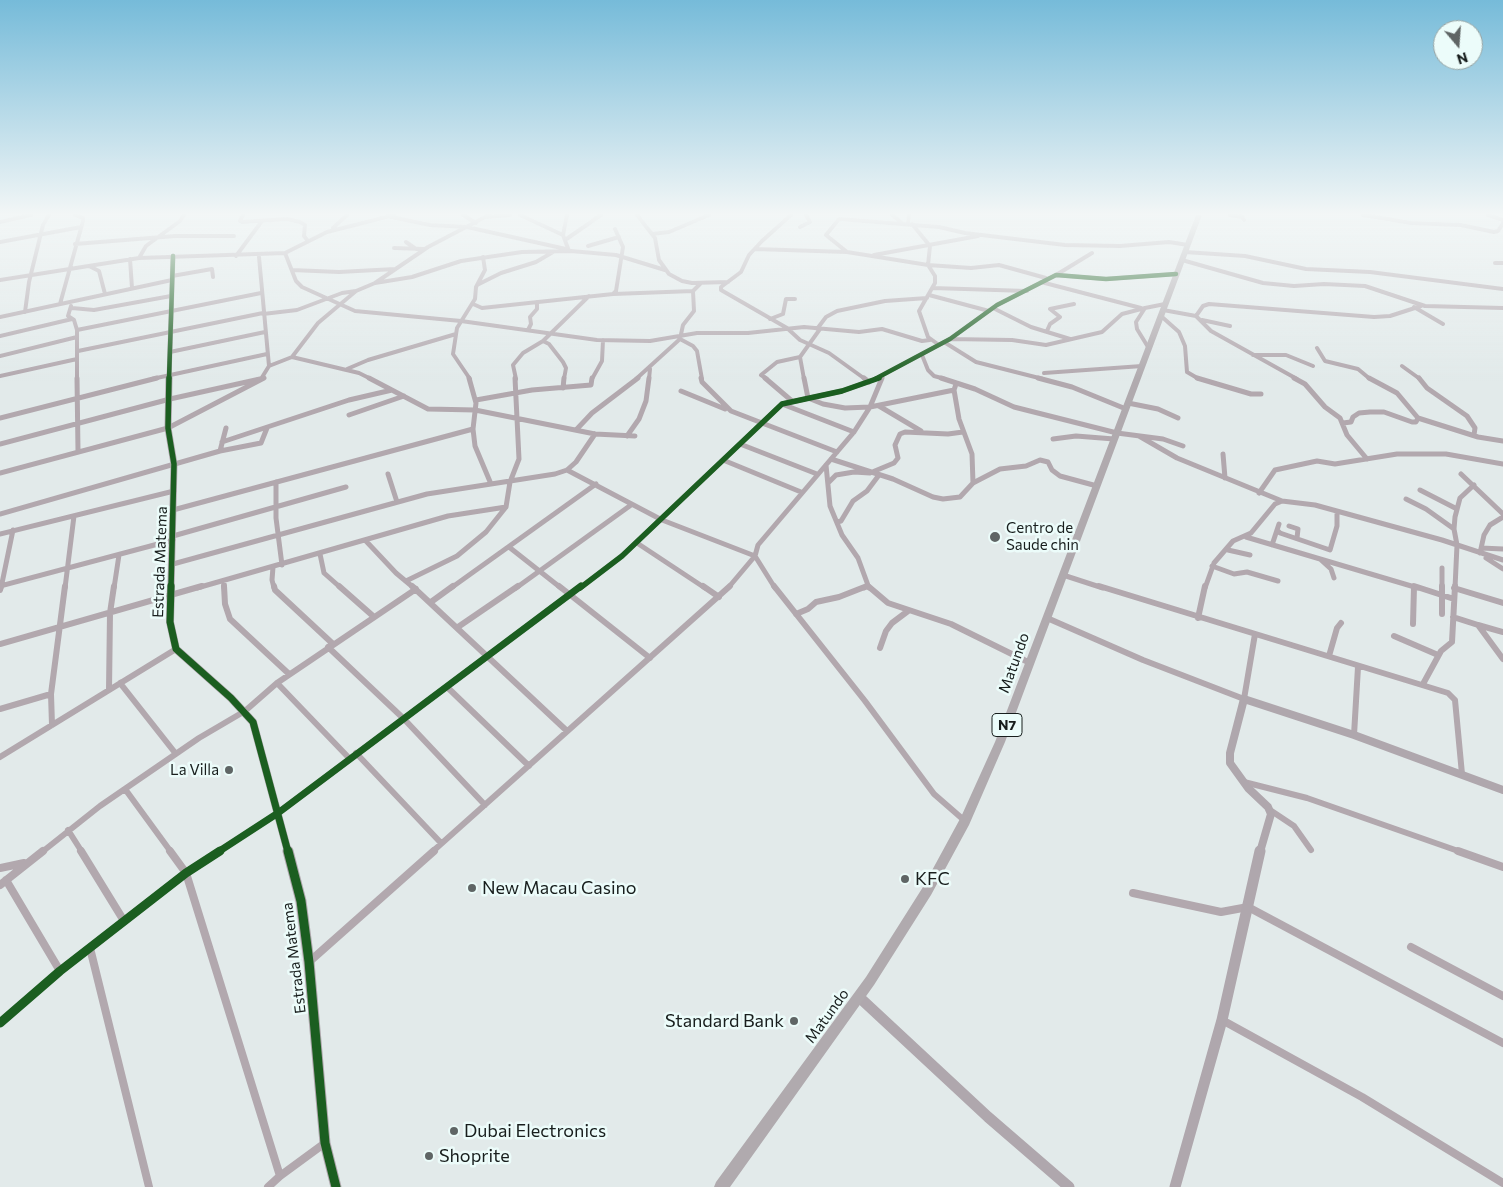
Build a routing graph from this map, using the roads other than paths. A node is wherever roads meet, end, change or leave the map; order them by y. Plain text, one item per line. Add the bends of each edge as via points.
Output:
1 (32, 270) edge
2 (51, 270) edge
3 (68, 270) edge
4 (99, 270) edge
5 (131, 270) edge
6 (172, 270) edge
7 (206, 270) edge
8 (212, 270) edge
9 (260, 270) edge
10 (292, 270) edge
11 (301, 270) edge
12 (359, 270) edge
13 (393, 270) edge
14 (432, 270) edge
15 (485, 270) edge
16 (510, 270) edge
17 (620, 270) edge
18 (665, 270) edge
19 (741, 270) edge
20 (931, 270) edge
21 (1016, 270) edge
22 (1064, 270) edge
23 (1177, 270) edge
24 (1225, 270) edge
25 (1344, 270) edge
26 (31, 274) junction
27 (1176, 274) junction
28 (1056, 275) junction
29 (213, 277) dead end
30 (172, 278) junction
31 (1046, 278) junction
32 (0, 280) edge
33 (728, 282) junction
34 (1041, 282) junction
35 (375, 283) junction
36 (701, 283) junction
37 (478, 284) junction
38 (132, 288) junction
39 (933, 288) junction
40 (1503, 289) edge
41 (356, 291) junction
42 (693, 291) junction
43 (1027, 291) junction
44 (261, 293) junction
45 (105, 294) junction
46 (613, 294) junction
47 (171, 296) junction
48 (589, 296) junction
49 (928, 296) junction
50 (795, 298) dead end
51 (326, 299) junction
52 (70, 302) junction
53 (536, 302) junction
54 (60, 304) junction
55 (473, 304) junction
56 (1074, 304) dead end
57 (340, 305) junction
58 (1425, 306) junction
59 (1414, 307) junction
60 (72, 308) junction
61 (1143, 308) junction
62 (1503, 308) edge
63 (991, 310) junction
64 (1163, 310) junction
65 (25, 312) junction
66 (170, 312) junction
67 (263, 313) junction
68 (1196, 316) junction
69 (0, 317) edge
70 (72, 319) junction
71 (770, 319) junction
72 (1202, 320) junction
73 (461, 321) junction
74 (1443, 324) dead end
75 (1230, 326) dead end
76 (787, 328) junction
77 (818, 329) junction
78 (77, 330) junction
79 (528, 330) junction
80 (1046, 331) junction
81 (170, 332) junction
82 (265, 332) junction
83 (456, 334) junction
84 (548, 334) junction
85 (0, 336) edge
86 (77, 337) junction
87 (680, 338) junction
88 (950, 339) junction
89 (603, 340) junction
90 (930, 340) junction
91 (1071, 340) junction
92 (543, 341) junction
93 (944, 342) junction
94 (810, 343) junction
95 (939, 345) junction
96 (1148, 347) junction
97 (1317, 348) dead end
98 (78, 351) junction
99 (170, 352) junction
100 (267, 354) junction
101 (922, 355) junction
102 (0, 356) edge
103 (1251, 356) junction
104 (292, 357) junction
105 (800, 357) junction
106 (77, 359) junction
107 (269, 366) junction
108 (1142, 366) junction
109 (1313, 366) dead end
110 (1402, 366) dead end
111 (347, 369) junction
112 (650, 369) junction
113 (1044, 373) dead end
114 (170, 375) junction
115 (0, 376) edge
116 (264, 378) junction
117 (882, 378) junction
118 (869, 382) junction
119 (955, 387) junction
120 (562, 388) junction
121 (392, 390) junction
122 (681, 391) dead end
123 (516, 394) junction
124 (1262, 394) dead end
125 (404, 396) junction
126 (77, 398) junction
127 (808, 398) junction
128 (170, 399) junction
129 (476, 400) junction
130 (792, 401) junction
131 (782, 404) junction
132 (879, 406) junction
133 (1127, 406) junction
134 (870, 407) junction
135 (475, 410) junction
136 (731, 411) junction
137 (349, 415) dead end
138 (0, 418) edge
139 (518, 418) junction
140 (1178, 418) dead end
141 (1418, 418) junction
142 (760, 423) junction
143 (1343, 423) junction
144 (78, 424) junction
145 (168, 428) junction
146 (226, 428) dead end
147 (267, 428) junction
148 (473, 428) junction
149 (576, 430) junction
150 (921, 430) junction
151 (854, 432) junction
152 (964, 432) junction
153 (595, 434) junction
154 (1474, 435) junction
155 (626, 436) junction
156 (635, 436) dead end
157 (1116, 436) junction
158 (1139, 436) junction
159 (1052, 439) dead end
160 (1503, 441) edge
161 (222, 442) junction
162 (0, 444) edge
163 (740, 444) junction
164 (1183, 446) dead end
165 (78, 451) junction
166 (220, 451) junction
167 (837, 452) junction
168 (1223, 454) dead end
169 (831, 459) junction
170 (1367, 459) junction
171 (723, 460) junction
172 (174, 464) junction
173 (1503, 464) edge
174 (826, 465) junction
175 (566, 470) junction
176 (0, 473) edge
177 (870, 473) junction
178 (388, 474) dead end
179 (817, 474) junction
180 (1461, 474) dead end
181 (879, 475) junction
182 (1224, 478) junction
183 (276, 482) junction
184 (510, 482) junction
185 (829, 482) junction
186 (973, 483) junction
187 (491, 484) junction
188 (596, 484) junction
189 (1474, 485) junction
190 (1097, 486) junction
191 (346, 487) dead end
192 (1420, 490) dead end
193 (174, 491) junction
194 (801, 492) junction
195 (1259, 493) junction
196 (1406, 499) dead end
197 (1282, 501) junction
198 (397, 502) junction
199 (631, 505) junction
200 (506, 507) junction
201 (277, 508) junction
202 (1456, 509) junction
203 (173, 510) junction
204 (1337, 511) junction
205 (0, 514) edge
206 (74, 516) junction
207 (1503, 516) edge
208 (662, 520) junction
209 (838, 522) junction
210 (1289, 526) dead end
211 (1454, 529) junction
212 (14, 530) junction
213 (0, 534) edge
214 (278, 535) junction
215 (1246, 537) junction
216 (173, 538) junction
217 (1297, 538) junction
218 (364, 540) junction
219 (637, 543) junction
220 (1272, 545) junction
221 (1457, 545) junction
222 (509, 547) junction
223 (1503, 549) edge
224 (1228, 550) junction
225 (1481, 551) junction
226 (119, 554) junction
227 (320, 554) junction
228 (1250, 555) dead end
229 (755, 556) junction
230 (1318, 558) junction
231 (1503, 560) edge
232 (173, 564) junction
233 (282, 564) junction
234 (1212, 566) junction
235 (273, 567) junction
236 (67, 568) junction
237 (1442, 568) dead end
238 (1503, 569) edge
239 (541, 571) junction
240 (1063, 575) junction
241 (1334, 578) dead end
242 (406, 581) junction
243 (1278, 581) dead end
244 (224, 582) junction
245 (868, 586) junction
246 (0, 587) edge
247 (1414, 587) junction
248 (1454, 588) junction
249 (416, 589) junction
250 (570, 595) junction
251 (172, 596) junction
252 (1442, 596) junction
253 (719, 597) junction
254 (1454, 599) junction
255 (431, 602) junction
256 (1503, 603) edge
257 (908, 611) junction
258 (110, 613) junction
259 (796, 614) junction
260 (1442, 614) dead end
261 (374, 616) junction
262 (1453, 617) junction
263 (1046, 618) junction
264 (1198, 618) junction
265 (1341, 623) dead end
266 (1413, 624) dead end
267 (1478, 625) junction
268 (60, 627) junction
269 (458, 627) junction
270 (1503, 632) edge
271 (1255, 634) junction
272 (1394, 636) dead end
273 (0, 644) edge
274 (330, 646) junction
275 (880, 648) dead end
276 (176, 649) junction
277 (1438, 655) junction
278 (489, 656) junction
279 (1329, 656) junction
280 (650, 658) junction
281 (1503, 659) edge
282 (1030, 663) junction
283 (1358, 667) junction
284 (289, 674) junction
285 (120, 683) junction
286 (276, 683) junction
287 (1423, 684) junction
288 (447, 687) junction
289 (109, 690) junction
290 (51, 694) junction
291 (1244, 699) junction
292 (0, 709) edge
293 (245, 711) junction
294 (404, 719) junction
295 (52, 725) junction
296 (567, 731) junction
297 (1354, 735) junction
298 (176, 754) junction
299 (356, 754) junction
300 (0, 757) edge
301 (349, 758) junction
302 (529, 766) junction
303 (1462, 774) junction
304 (1243, 782) junction
305 (125, 789) junction
306 (1503, 790) edge
307 (485, 804) junction
308 (1270, 810) junction
309 (278, 812) junction
310 (965, 821) junction
311 (68, 830) junction
312 (441, 842) junction
313 (1311, 850) dead end
314 (26, 862) junction
315 (1503, 867) edge
316 (0, 868) edge
317 (186, 873) junction
318 (3, 883) edge
319 (1133, 893) dead end
320 (1248, 907) junction
321 (124, 921) junction
322 (90, 948) junction
323 (1411, 948) dead end
324 (309, 962) junction
325 (60, 971) junction
326 (1503, 996) edge
327 (859, 997) junction
328 (1222, 1020) junction
329 (0, 1022) edge
330 (1503, 1043) edge
331 (325, 1143) junction
332 (280, 1176) junction
333 (1503, 1183) edge
334 (149, 1187) edge
335 (268, 1187) edge
336 (336, 1187) edge
337 (721, 1187) edge
338 (1070, 1187) edge
339 (1175, 1187) edge

1 - 26 street
2 - 26 street
3 - 54 street
4 - 45 street
5 - 38 street
6 - 30 street, Estrada Matema
7 - 30 street
8 - 29 street
9 - 44 street
10 - 51 street via 302,287
11 - 12 street
13 - 35 street
14 - 35 street
15 - 37 street
16 - 37 street
17 - 46 street
18 - 36 street via 682,281
19 - 33 street
20 - 39 street via 935,276
21 - 31 street
22 - 28 street
23 - 27 main road, Matundo / N7
24 - 58 street via 1241,278 1284,286 1370,287
25 - 40 street
26 - 32 street
26 - 65 street
27 - 28 street via 1106,279
27 - 64 main road, Matundo / N7
28 - 31 street
30 - 38 street
30 - 47 street, Estrada Matema
31 - 34 street
33 - 36 street
33 - 71 street via 721,287 723,292
34 - 43 street
34 - 61 street
35 - 41 street
36 - 42 street
37 - 55 street
38 - 45 street
39 - 43 street
39 - 49 street
41 - 51 street
41 - 57 street
42 - 46 street
42 - 87 street via 694,312 683,325
43 - 63 street
44 - 66 street
44 - 67 street
45 - 52 street
46 - 48 street
47 - 60 street via 94,310
47 - 66 street, Estrada Matema
48 - 53 street
48 - 84 street
49 - 63 street
49 - 77 street via 837,311 826,317
49 - 90 street via 920,311
50 - 71 street via 786,298 783,314
51 - 57 street
51 - 67 street via 297,310
52 - 54 street
52 - 60 street
53 - 55 street via 482,308
53 - 79 street via 537,308 530,317
54 - 65 street
55 - 73 street
56 - 80 street via 1050,309 1060,317
57 - 73 street via 355,311
57 - 104 street via 318,323
58 - 59 street
58 - 62 street
59 - 68 street via 1390,316 1374,317 1209,304 1203,306
59 - 74 street
60 - 70 street via 68,316
61 - 64 street
61 - 91 street via 1122,314 1102,332
61 - 96 street via 1136,325
63 - 80 street
63 - 88 street
64 - 68 street
64 - 96 main road, Matundo / N7
64 - 124 street via 1185,346 1187,372 1198,379 1233,390
65 - 69 street
66 - 78 street
66 - 81 street, Estrada Matema
67 - 81 street
67 - 82 street
68 - 72 street
70 - 78 street
70 - 85 street
71 - 76 street
72 - 75 street
72 - 103 street via 1214,332
73 - 79 street
73 - 83 street
76 - 77 street
76 - 87 street via 748,333 702,333
76 - 94 street via 800,340
77 - 90 street via 858,332 882,329 922,341
77 - 94 street
78 - 86 street
79 - 84 street
80 - 91 street
81 - 98 street
81 - 99 street, Estrada Matema
82 - 99 street
82 - 100 street
83 - 111 street
83 - 129 street via 453,354 467,373
84 - 89 street
84 - 92 street
86 - 98 street
86 - 102 street
87 - 89 street
87 - 112 street
87 - 136 street via 698,351 702,382
88 - 91 street via 1012,340 1041,345
88 - 93 street
89 - 120 street via 602,361 593,374 592,384
90 - 95 street
92 - 120 street via 549,344 566,368
92 - 123 street via 515,361
93 - 95 street
93 - 133 street via 976,362 1072,387
94 - 105 street
94 - 118 street
95 - 101 street
96 - 108 main road, Matundo / N7
97 - 141 street via 1325,361 1358,369 1371,380 1397,393
98 - 106 street
99 - 114 street, Estrada Matema
100 - 107 street
100 - 114 street
101 - 117 street
101 - 119 street via 934,376
103 - 109 street via 1286,355
103 - 143 street via 1305,384
104 - 107 street
104 - 111 street
105 - 127 street
105 - 130 street via 777,362 761,376
106 - 115 street
106 - 126 street
107 - 116 street
108 - 113 street
108 - 133 main road, Matundo / N7
110 - 154 street via 1467,416 1475,428
111 - 121 street
112 - 149 street
112 - 155 street via 646,400 639,419
114 - 126 street
114 - 128 street, Estrada Matema
116 - 128 street
116 - 145 street
117 - 118 street
117 - 134 street
118 - 127 street
119 - 132 street
119 - 152 street
119 - 157 street via 975,389 1014,407
120 - 123 street
121 - 125 street
121 - 147 street via 341,402
122 - 136 street
123 - 129 street
123 - 139 street
125 - 135 street via 428,409
125 - 137 street
126 - 138 street
126 - 144 street
127 - 130 street
127 - 134 street via 845,408
128 - 144 street
128 - 145 street, Estrada Matema
129 - 135 street
130 - 131 street
131 - 142 street
131 - 151 street
132 - 134 street
132 - 150 street
133 - 140 street via 1158,409
133 - 157 main road, Matundo / N7
134 - 151 street
135 - 139 street
135 - 148 street
136 - 142 street
139 - 149 street
139 - 184 street via 519,459
141 - 143 street via 1412,422 1384,412 1370,412 1359,413 1350,422
141 - 154 street
142 - 163 street
142 - 167 street
143 - 170 street via 1346,435
144 - 162 street
144 - 165 street
145 - 165 street
145 - 172 street, Estrada Matema
146 - 161 street
147 - 161 street
147 - 166 street via 261,443
148 - 183 street
148 - 187 street via 475,446
149 - 153 street
150 - 152 street via 948,434
150 - 177 street via 900,434 894,449 897,460
151 - 167 street
152 - 186 street via 972,454
153 - 155 street
153 - 175 street via 579,458
154 - 160 street
155 - 156 street
157 - 158 street
157 - 159 street
157 - 190 main road, Matundo / N7
158 - 164 street
158 - 182 street via 1177,458
161 - 166 street
163 - 171 street
163 - 179 street
165 - 176 street
166 - 172 street
167 - 169 street
168 - 182 street
169 - 174 street
169 - 177 street
170 - 173 street via 1402,453 1446,454
170 - 195 street via 1340,464 1317,461 1286,466 1272,472
171 - 194 street
171 - 208 street
172 - 193 street, Estrada Matema
172 - 205 street
174 - 179 street
174 - 185 street
175 - 184 street
175 - 188 street
177 - 181 street
177 - 185 street via 841,474
178 - 198 street
179 - 194 street
180 - 189 street
181 - 186 street via 943,499 960,497
181 - 209 street via 867,491 853,501
182 - 195 street
183 - 201 street
183 - 203 street
184 - 187 street
184 - 200 street
185 - 209 street via 830,506
186 - 190 street via 992,471 1026,466 1040,460 1048,462 1060,476
187 - 198 street
188 - 199 street
188 - 222 street
189 - 202 street via 1461,496
189 - 207 street
190 - 240 main road, Matundo / N7
191 - 201 street
192 - 202 street
193 - 203 street, Estrada Matema
193 - 206 street
194 - 229 street via 758,545
195 - 197 street
196 - 211 street
197 - 204 street via 1304,502
197 - 215 street
198 - 214 street
199 - 208 street
199 - 239 street
200 - 218 street via 448,516
200 - 242 street via 486,532 457,556
201 - 214 street
201 - 216 street
202 - 211 street
203 - 216 street, Estrada Matema
204 - 217 street via 1337,526 1330,550
204 - 221 street
206 - 212 street
206 - 236 street
207 - 225 street via 1490,525
208 - 219 street
208 - 229 street
209 - 245 street via 842,535 858,558
210 - 217 street via 1298,529
211 - 221 street
212 - 213 street
212 - 246 street
214 - 232 street
214 - 233 street
215 - 220 street
215 - 224 street via 1233,540
216 - 226 street
216 - 232 street, Estrada Matema
217 - 220 street via 1278,527
218 - 227 street
218 - 242 street
219 - 250 street
219 - 253 street
220 - 230 street
221 - 225 street
221 - 248 street
222 - 239 street
222 - 255 street
223 - 225 street
224 - 228 street
224 - 234 street
225 - 231 street
225 - 238 street
226 - 236 street
226 - 258 street
227 - 233 street
227 - 261 street via 324,574
229 - 253 street
229 - 259 street via 765,575
230 - 241 street via 1331,569
230 - 247 street
232 - 251 street, Estrada Matema
233 - 235 street
234 - 243 street via 1234,574 1247,572
234 - 264 street
235 - 244 street
235 - 274 street via 275,590
236 - 246 street
236 - 268 street
237 - 252 street
239 - 250 street
239 - 269 street
240 - 263 main road, Matundo / N7
240 - 264 street
242 - 249 street
244 - 251 street
244 - 284 street via 225,604 230,618
245 - 257 street via 888,603
245 - 259 street via 816,602
247 - 252 street
247 - 266 street
248 - 254 street
248 - 256 street
249 - 255 street
249 - 261 street
250 - 278 street
250 - 280 street
251 - 258 street
251 - 276 street, Estrada Matema via 170,622
252 - 254 street
252 - 260 street
253 - 280 street
254 - 262 street
255 - 269 street
257 - 275 street via 886,631
257 - 282 street via 951,624
258 - 268 street
258 - 289 street
259 - 310 street via 934,794
261 - 274 street
262 - 267 street
262 - 277 street via 1452,642
263 - 282 main road, Matundo / N7
263 - 291 street
264 - 271 street
265 - 279 street
267 - 270 street
267 - 281 street
268 - 273 street
268 - 290 street
269 - 278 street
271 - 279 street
271 - 291 street
272 - 277 street
274 - 284 street
274 - 294 street
276 - 285 street
276 - 293 street, Estrada Matema
277 - 287 street
278 - 288 street
278 - 296 street
279 - 283 street
280 - 296 street
282 - 310 main road, Matundo / N7
283 - 287 street
283 - 297 street
284 - 286 street
285 - 289 street
285 - 298 street
286 - 293 street
286 - 301 street
287 - 303 street via 1454,698
288 - 294 street
288 - 302 street
289 - 295 street
290 - 292 street
290 - 295 street
291 - 297 street
291 - 304 street via 1230,759 1232,768
293 - 298 street
293 - 309 street, Estrada Matema via 253,722
294 - 299 street
294 - 307 street
295 - 300 street
296 - 302 street
297 - 303 street
298 - 305 street
299 - 301 street
299 - 312 street
301 - 309 street
302 - 307 street
303 - 306 street
304 - 308 street
304 - 315 street via 1307,798
305 - 311 street
305 - 317 street
307 - 312 street
308 - 313 street via 1294,826
308 - 320 street
309 - 317 street
309 - 324 street, Estrada Matema via 301,901
310 - 327 main road, Matundo / N7 via 927,891
311 - 314 street
311 - 321 street
312 - 324 street
314 - 316 street
314 - 318 street
317 - 321 street
317 - 332 street
318 - 325 street
319 - 320 street via 1221,912
320 - 328 street
320 - 330 street
321 - 322 street
322 - 325 street
322 - 334 street
323 - 326 street
324 - 331 street, Estrada Matema
325 - 329 street
327 - 337 main road, Matundo / N7
327 - 338 street via 988,1117
328 - 333 street via 1362,1097
328 - 339 street
331 - 332 street
331 - 336 street, Estrada Matema
332 - 335 street

